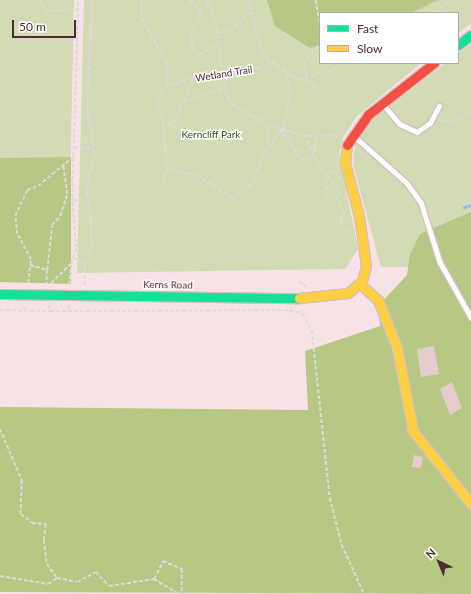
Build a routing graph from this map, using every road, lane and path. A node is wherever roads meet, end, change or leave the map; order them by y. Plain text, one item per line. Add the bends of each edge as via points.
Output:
1 (41, 0) edge
2 (92, 0) edge
3 (142, 0) edge
4 (190, 0) edge
5 (207, 0) edge
6 (249, 0) edge
7 (316, 0) edge
8 (450, 0) edge
9 (207, 7) junction
10 (78, 9) dead end
11 (199, 10) junction
12 (250, 12) junction
13 (436, 12) edge
14 (319, 20) edge
15 (218, 33) junction
16 (471, 36) edge
17 (220, 44) junction
18 (459, 44) edge
19 (319, 45) edge
20 (271, 63) junction
21 (348, 64) edge
22 (433, 64) edge
23 (285, 71) junction
24 (226, 74) junction
25 (307, 77) junction
26 (193, 78) junction
27 (303, 78) junction
28 (168, 86) junction
29 (316, 87) dead end
30 (226, 88) junction
31 (183, 102) junction
32 (382, 103) junction
33 (439, 106) dead end
34 (471, 111) edge
35 (433, 117) junction
36 (267, 124) junction
37 (281, 129) junction
38 (163, 130) junction
39 (352, 134) junction
40 (305, 135) junction
41 (316, 136) junction
42 (269, 145) junction
43 (74, 147) dead end
44 (94, 149) junction
45 (312, 150) junction
46 (294, 151) junction
47 (314, 154) junction
48 (74, 156) dead end
49 (316, 158) junction
50 (63, 165) junction
51 (167, 168) junction
52 (326, 173) junction
53 (162, 183) dead end
54 (88, 196) junction
55 (73, 201) dead end
56 (326, 202) dead end
57 (346, 231) dead end
58 (73, 258) dead end
59 (85, 263) junction
60 (71, 264) dead end
61 (30, 265) junction
62 (47, 270) junction
63 (360, 284) junction
64 (69, 286) dead end
65 (47, 287) dead end
66 (86, 288) dead end
67 (369, 290) junction
68 (0, 294) edge
69 (26, 294) junction
70 (336, 297) junction
71 (0, 310) edge
72 (24, 311) junction
73 (50, 312) dead end
74 (471, 317) edge
75 (0, 429) edge
76 (471, 504) edge
77 (0, 576) edge
78 (57, 578) junction
79 (154, 579) junction
80 (179, 594) edge
81 (182, 594) edge

1 - 10 path via 45,10
2 - 44 path via 87,106
3 - 28 path via 142,18 168,65
4 - 11 path
5 - 9 path
6 - 12 path
7 - 14 path
8 - 13 path
9 - 11 path
9 - 15 path
11 - 17 path via 201,14 191,34 193,50 200,54
12 - 15 path via 230,31
12 - 20 path via 262,55
15 - 17 path
16 - 18 street
17 - 24 path
19 - 25 path via 303,63
20 - 23 path
20 - 24 path, Wetland Trail
21 - 25 path
22 - 32 street
23 - 27 path via 299,80
23 - 37 path via 290,90 285,125
24 - 26 path, Wetland Trail
24 - 30 path
25 - 27 path
26 - 28 path, Wetland Trail
26 - 31 path
27 - 29 path
28 - 38 path via 163,88 157,103
30 - 31 path
30 - 36 path via 228,98 237,109
31 - 38 path via 177,117
32 - 35 lane via 409,132 424,130
32 - 39 street
33 - 35 lane
34 - 35 path via 454,122
36 - 37 path
36 - 42 path
37 - 40 path
37 - 42 path
37 - 46 path
38 - 51 path
39 - 41 path
39 - 63 street via 345,163 364,244 366,273
39 - 74 lane via 407,183 421,202 440,262
40 - 41 path
40 - 45 path
41 - 47 path
42 - 51 path via 252,183 233,198 198,176
43 - 44 path
44 - 54 path via 86,189
45 - 46 path
45 - 47 path
46 - 49 path via 301,159
47 - 49 path
48 - 50 path
49 - 52 path
50 - 61 path via 38,186 27,190 15,216 17,234
50 - 62 path via 67,194 60,216 52,225
51 - 53 path
52 - 56 path
52 - 57 path via 340,190 337,190 342,192 336,196 344,208 341,221
54 - 55 path
54 - 59 path via 91,247
58 - 59 path
59 - 66 path
60 - 64 path
61 - 62 path
61 - 69 path
62 - 65 path
63 - 67 street
63 - 70 street, Kerns Road
67 - 70 street, Kerns Road via 360,297
67 - 76 street via 378,300 397,348 413,431
68 - 69 street, Kerns Road
69 - 70 street, Kerns Road
69 - 72 path
71 - 72 path
72 - 73 path
75 - 78 path via 22,480 21,514 32,524 46,524 44,540 47,564
77 - 78 path via 48,584
78 - 79 path via 76,582 96,572 109,586
79 - 80 path
79 - 81 path via 163,561 182,568

